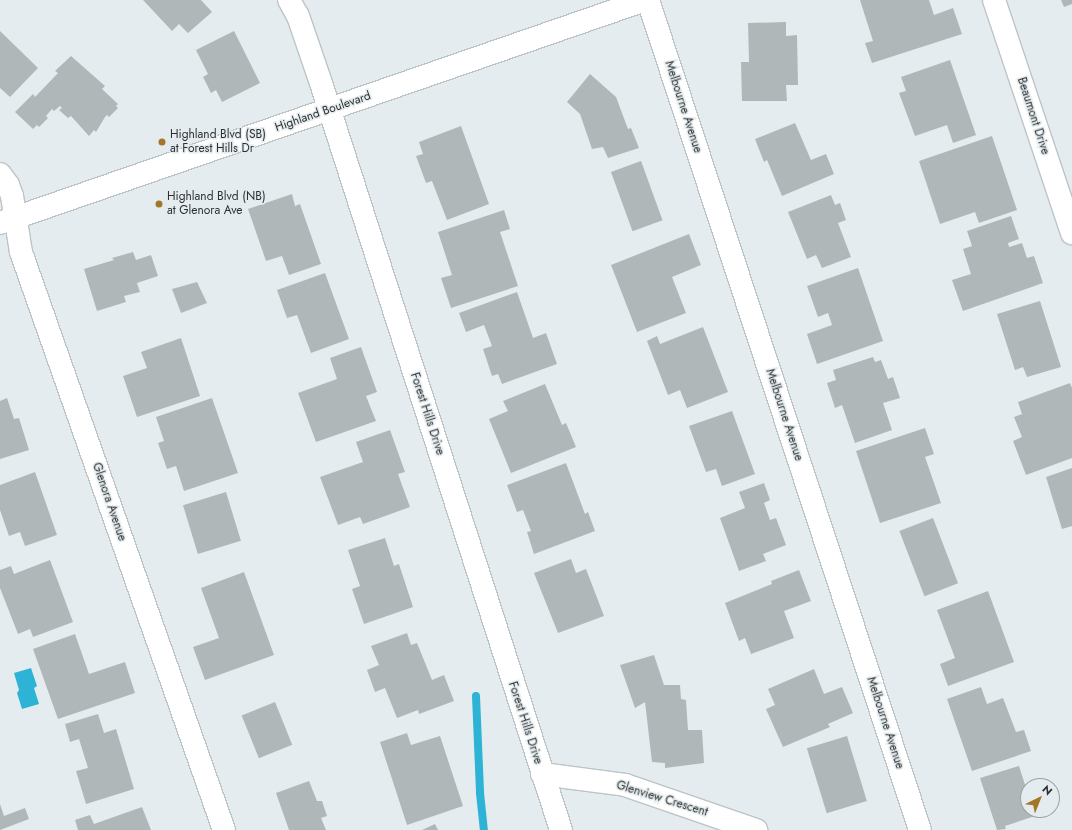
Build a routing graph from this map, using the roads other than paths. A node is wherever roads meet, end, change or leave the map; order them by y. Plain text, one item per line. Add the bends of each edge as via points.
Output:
1 (289, 0) edge
2 (646, 0) edge
3 (994, 0) edge
4 (329, 110) junction
5 (0, 174) edge
6 (8, 220) edge
7 (1072, 233) edge
8 (542, 774) junction
9 (224, 830) edge
10 (561, 830) edge
11 (756, 830) edge
12 (920, 830) edge

1 - 4 street, Forest Hills Drive via 298,16
2 - 4 street, Highland Boulevard
2 - 12 street, Melbourne Avenue
3 - 7 street, Beaumont Drive
4 - 6 street, Highland Boulevard
4 - 8 street, Forest Hills Drive
5 - 6 street, Glenora Avenue via 8,184
6 - 9 street, Glenora Avenue via 22,252
8 - 10 street, Forest Hills Drive
8 - 11 street, Glenview Crescent via 625,785

